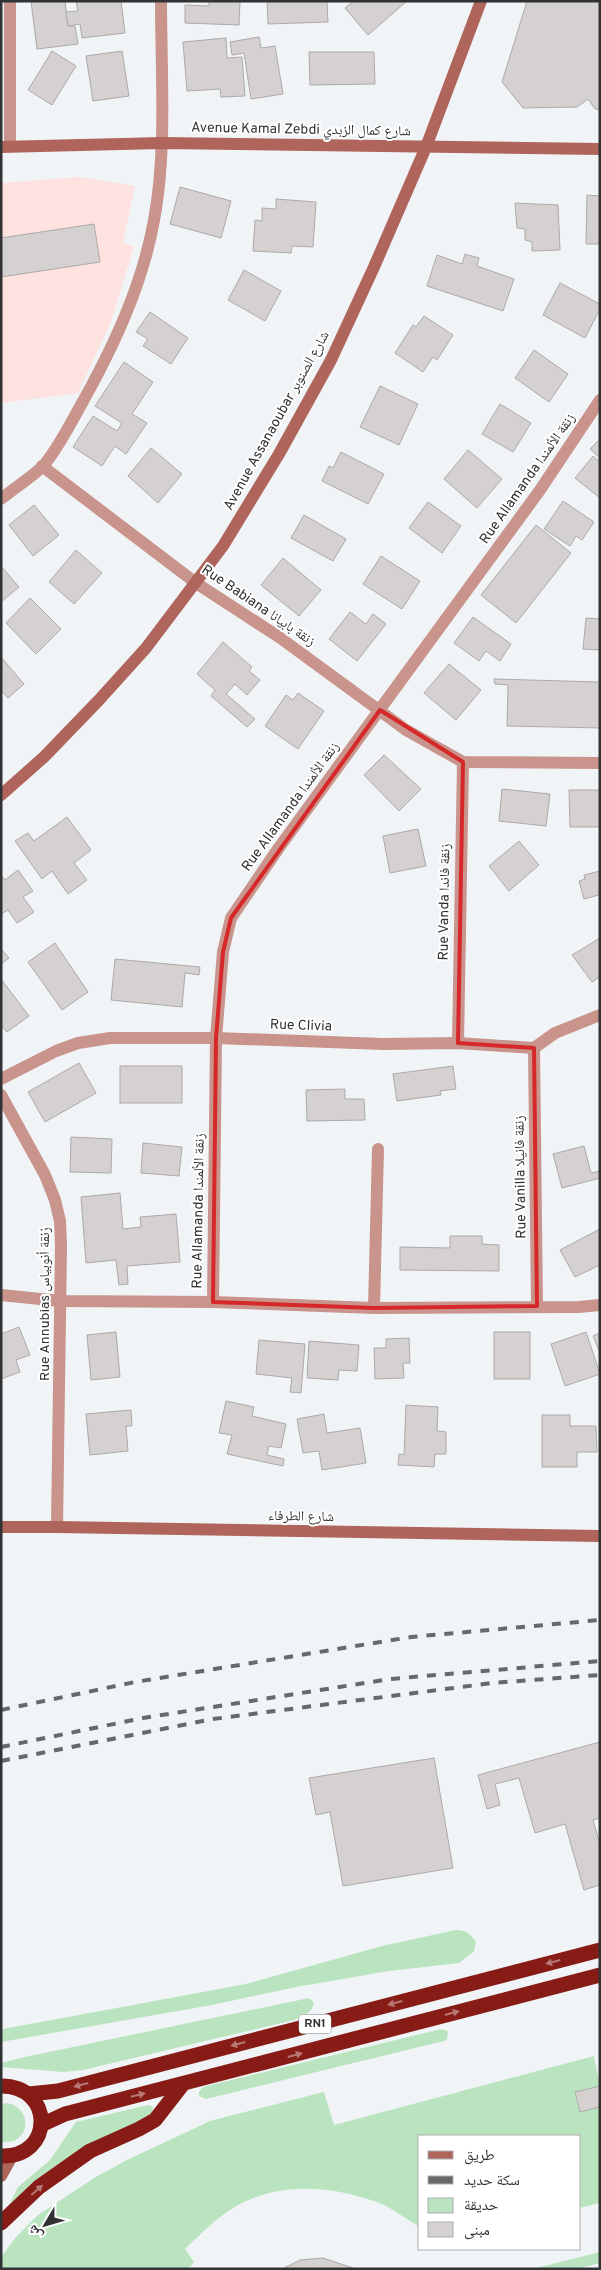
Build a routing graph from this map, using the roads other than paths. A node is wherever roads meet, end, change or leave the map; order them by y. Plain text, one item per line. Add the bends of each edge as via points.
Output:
1 (10, 1) edge
2 (161, 1) edge
3 (481, 1) edge
4 (162, 143) junction
5 (6, 147) edge
6 (426, 147) junction
7 (600, 149) edge
8 (600, 400) edge
9 (42, 466) junction
10 (1, 499) edge
11 (196, 583) junction
12 (380, 710) junction
13 (463, 762) junction
14 (600, 763) edge
15 (1, 795) edge
16 (600, 1016) edge
17 (216, 1038) junction
18 (458, 1043) junction
19 (534, 1048) junction
20 (1, 1079) edge
21 (1, 1094) edge
22 (378, 1149) dead end
23 (1, 1295) edge
24 (60, 1301) junction
25 (213, 1302) junction
26 (600, 1305) edge
27 (537, 1306) junction
28 (374, 1308) junction
29 (1, 1527) edge
30 (57, 1527) junction
31 (600, 1536) edge
32 (600, 1950) edge
33 (600, 1975) edge
34 (183, 2084) junction
35 (1, 2086) edge
36 (29, 2094) junction
37 (41, 2125) junction
38 (7, 2156) edge
39 (1, 2176) edge
40 (1, 2223) edge

1 - 5 street
2 - 4 street
3 - 6 street, Avenue Assanaoubar شارع الصنوبر
4 - 5 street, Avenue Kamal Zebdi شارع كمال الزبدي
4 - 6 street, Avenue Kamal Zebdi شارع كمال الزبدي
4 - 9 street via 154,220 121,329 70,424
6 - 7 street, Avenue Kamal Zebdi شارع كمال الزبدي
6 - 11 street, Avenue Assanaoubar شارع الصنوبر via 331,360 279,454 223,546
8 - 12 street, Rue Allamanda زنقة الألمندا via 545,482
9 - 10 street
9 - 11 street, Rue Babiana زنقة بابيانا
11 - 12 street, Rue Babiana زنقة بابيانا via 279,637
11 - 15 street, Avenue Assanaoubar شارع الصنوبر via 146,648 99,700 44,757
12 - 13 street, Rue Babiana زنقة بابيانا via 406,730
12 - 17 street, Rue Allamanda زنقة الألمندا via 231,918 223,952
13 - 14 street
13 - 18 street, Rue Vanda زنقة فاندا
16 - 19 street via 555,1033
17 - 18 street, Rue Clivia via 382,1044
17 - 20 street, Rue Clivia via 110,1038 78,1043
17 - 25 street, Rue Allamanda زنقة الألمندا
18 - 19 street, Rue Clivia
19 - 27 street, Rue Vanilla زنقة فانيلا
21 - 24 street, Rue Annubias زنقة أنوبياس via 55,1200 61,1246
22 - 28 street
23 - 24 street
24 - 25 street
24 - 30 street, Rue Annubias زنقة أنوبياس
25 - 28 street
26 - 27 street
27 - 28 street
29 - 30 street, شارع الطرفاء
30 - 31 street, شارع الطرفاء
32 -> 36 highway, RN1 via 58,2091
34 -> 33 highway, RN1
37 -> 34 highway, RN1 via 65,2114
40 -> 34 highway via 39,2187 90,2151 155,2120
35 - 36 highway, RN1 via 21,2088
36 - 37 highway via 40,2110
37 - 38 highway via 30,2148
38 - 39 street

